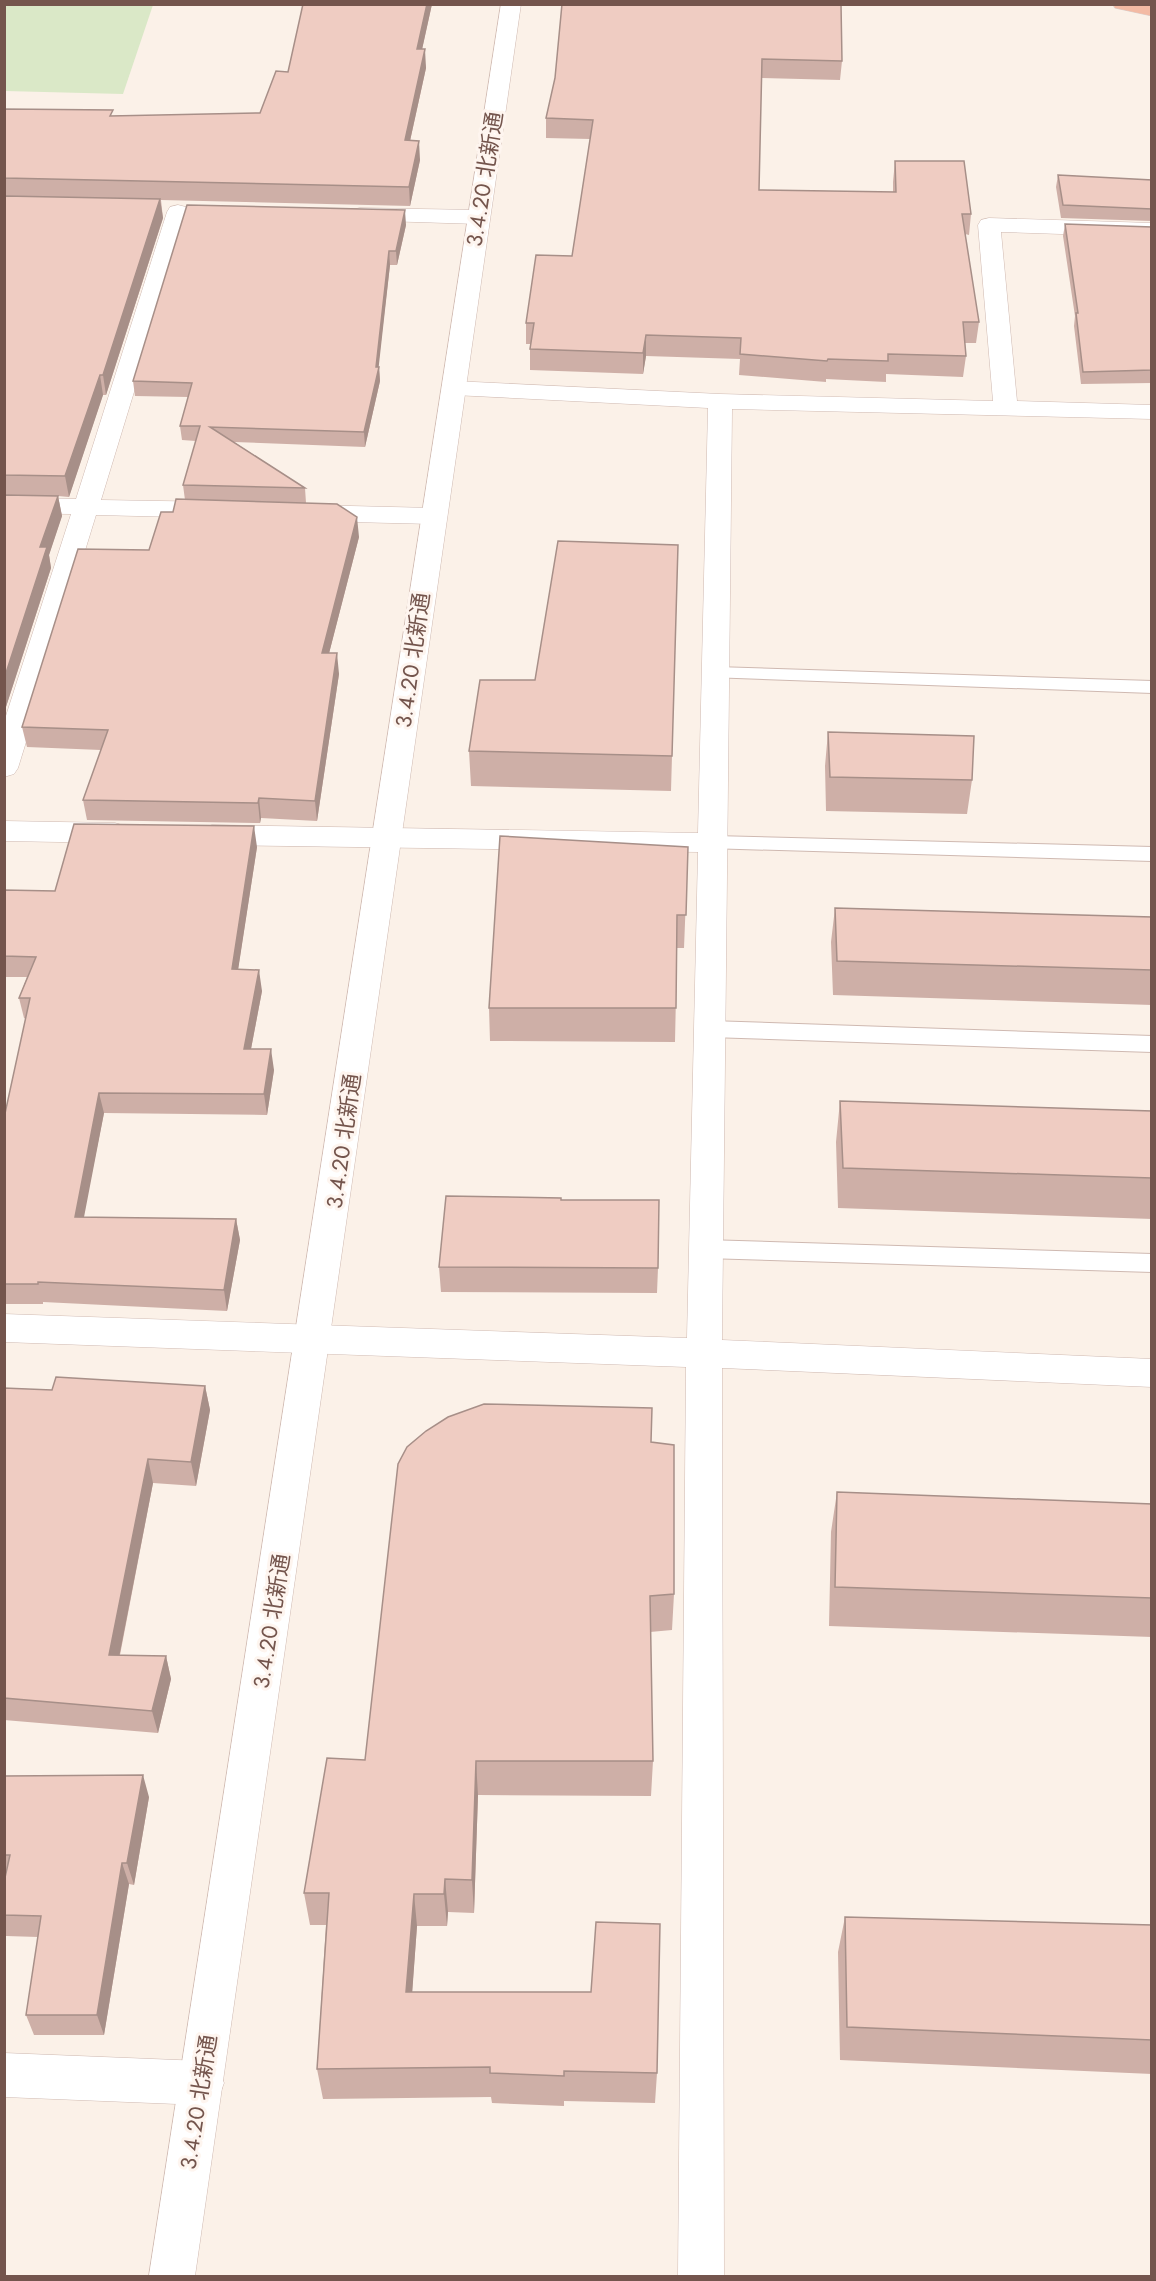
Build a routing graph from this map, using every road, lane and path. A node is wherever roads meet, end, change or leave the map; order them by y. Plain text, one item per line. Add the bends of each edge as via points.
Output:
1 (511, 4) edge
2 (1122, 4) edge
3 (1152, 10) edge
4 (178, 211) dead end
5 (339, 215) edge
6 (478, 217) junction
7 (1152, 230) edge
8 (454, 388) junction
9 (720, 402) junction
10 (1006, 408) junction
11 (1152, 412) edge
12 (4, 505) edge
13 (87, 507) junction
14 (242, 511) edge
15 (290, 512) edge
16 (433, 516) junction
17 (716, 673) junction
18 (1152, 687) edge
19 (4, 768) edge
20 (4, 831) edge
21 (148, 834) edge
22 (183, 834) edge
23 (386, 839) junction
24 (714, 843) junction
25 (1152, 854) edge
26 (710, 1029) junction
27 (1152, 1044) edge
28 (705, 1249) junction
29 (1152, 1263) edge
30 (4, 1328) edge
31 (314, 1337) junction
32 (704, 1353) junction
33 (1152, 1373) edge
34 (4, 2075) edge
35 (202, 2083) junction
36 (172, 2277) edge
37 (701, 2277) edge

1 - 6 street, 3.4.20 北新通
2 - 3 highway
4 - 13 street
5 - 6 street
6 - 8 street, 3.4.20 北新通
7 - 10 street via 989,225
8 - 9 street
8 - 16 street, 3.4.20 北新通
9 - 10 street
9 - 17 street
10 - 11 street
12 - 13 street
13 - 14 street
13 - 19 street
15 - 16 street
16 - 23 street, 3.4.20 北新通
17 - 18 lane
17 - 24 street
20 - 21 street
22 - 23 street
23 - 24 street
23 - 31 street, 3.4.20 北新通
24 - 25 lane
24 - 26 street
26 - 27 lane
26 - 28 street
28 - 29 lane
28 - 32 street
30 - 31 street
31 - 32 street
31 - 35 street, 3.4.20 北新通
32 - 33 street
32 - 37 street
34 - 35 street
35 - 36 street, 3.4.20 北新通

